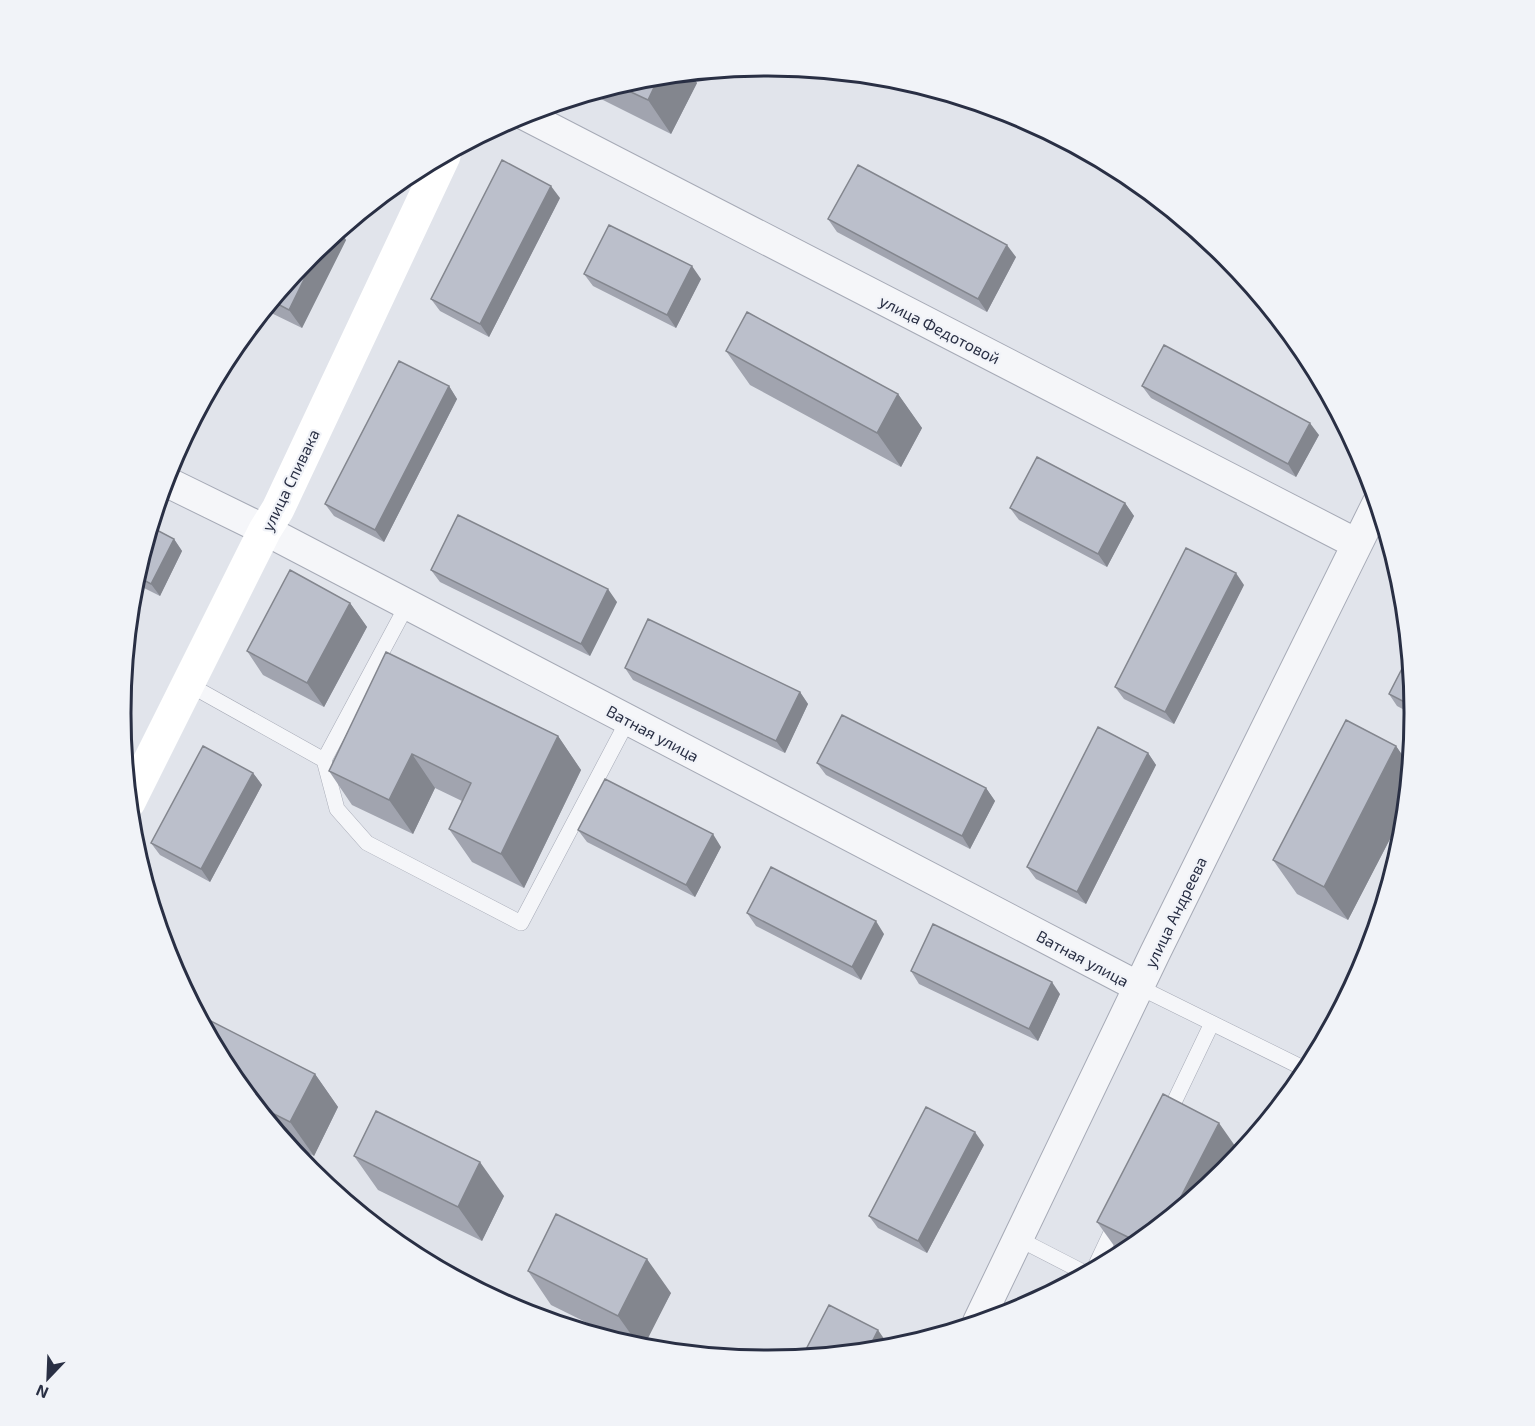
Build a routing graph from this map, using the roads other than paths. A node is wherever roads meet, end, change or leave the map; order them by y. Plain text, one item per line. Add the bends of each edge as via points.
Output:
1 (536, 121) edge
2 (438, 169) edge
3 (173, 486) edge
4 (1372, 514) edge
5 (265, 531) junction
6 (1357, 544) junction
7 (407, 604) junction
8 (188, 684) junction
9 (628, 720) junction
10 (324, 760) junction
11 (135, 789) edge
12 (1139, 987) junction
13 (1212, 1023) junction
14 (1298, 1066) edge
15 (1161, 1130) edge
16 (1125, 1205) edge
17 (1017, 1238) junction
18 (1101, 1255) edge
19 (1077, 1269) edge
20 (983, 1312) edge

1 - 6 street, улица Федотовой
2 - 5 street, улица Спивака
3 - 5 street, Ватная улица
4 - 6 street, улица Андреева
5 - 7 street, Ватная улица
5 - 8 street, улица Спивака
6 - 12 street, улица Андреева
7 - 9 street, Ватная улица
7 - 10 lane
8 - 10 lane
8 - 11 street, улица Спивака
9 - 10 lane via 521,923 367,843 337,809
9 - 12 street, Ватная улица
12 - 13 lane
12 - 17 street, улица Андреева
13 - 14 lane
13 - 15 lane
16 - 18 lane
17 - 19 lane
17 - 20 street, улица Андреева

